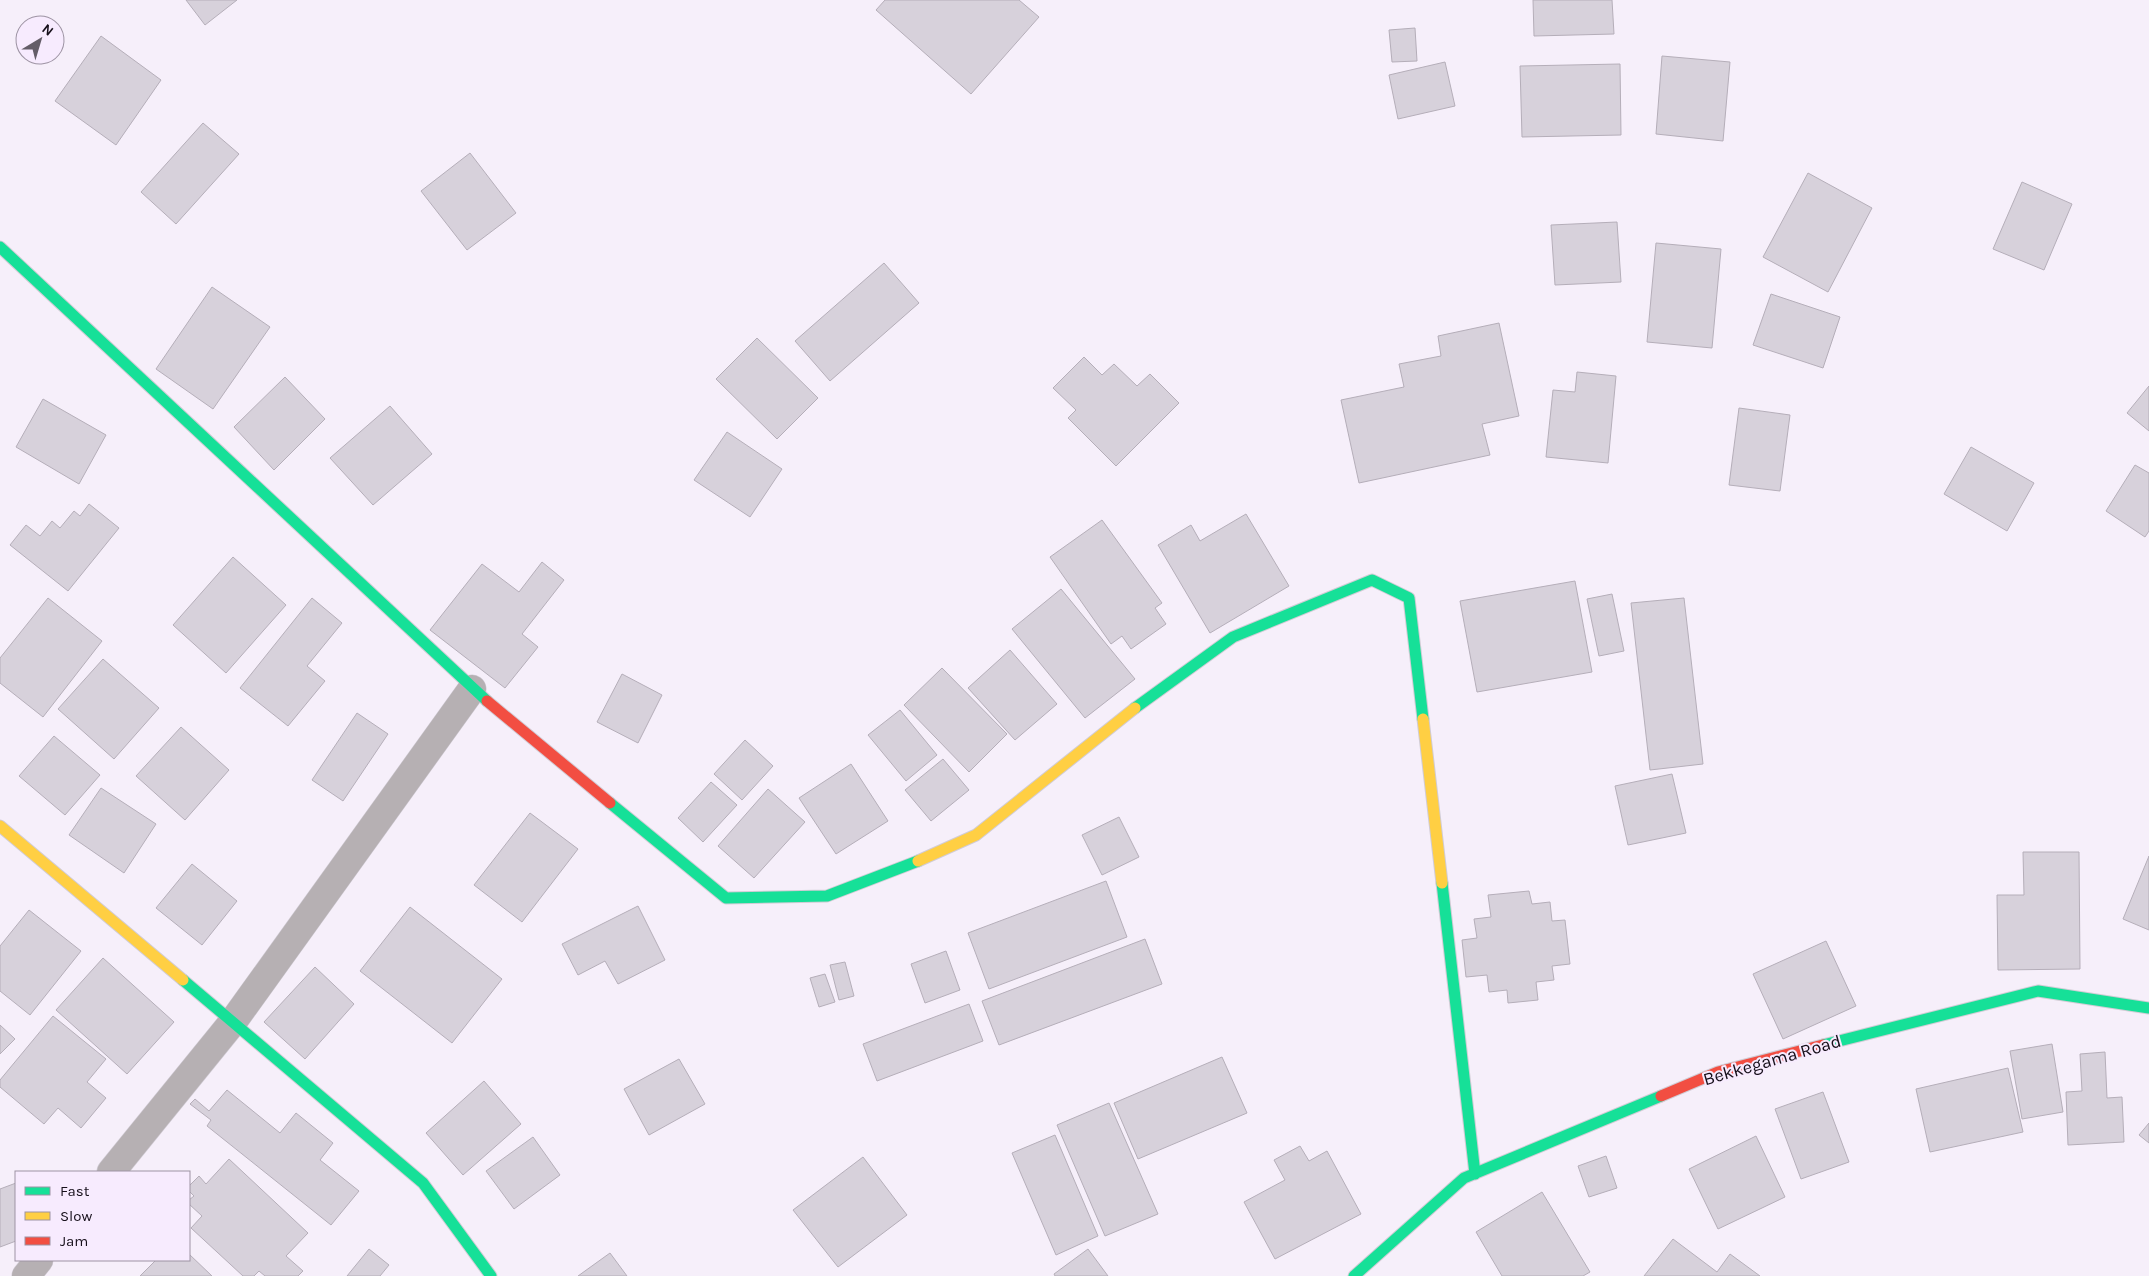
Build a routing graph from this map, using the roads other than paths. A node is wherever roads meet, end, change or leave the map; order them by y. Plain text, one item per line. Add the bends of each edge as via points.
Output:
1 (0, 248) edge
2 (472, 689) junction
3 (0, 826) edge
4 (2149, 1008) edge
5 (232, 1023) junction
6 (112, 1171) edge
7 (1475, 1174) junction
8 (38, 1261) edge
9 (26, 1276) edge
10 (490, 1276) edge
11 (1354, 1276) edge

1 - 2 street
2 - 5 street
2 - 7 street via 726,898 827,896 896,871 976,836 1166,683 1233,637 1292,610 1372,580 1409,598
3 - 5 street
4 - 7 street, Bekkegama Road via 2038,991 1718,1072
5 - 6 street
5 - 10 street via 423,1183
7 - 11 street, Bekkegama Road via 1464,1178
8 - 9 street

